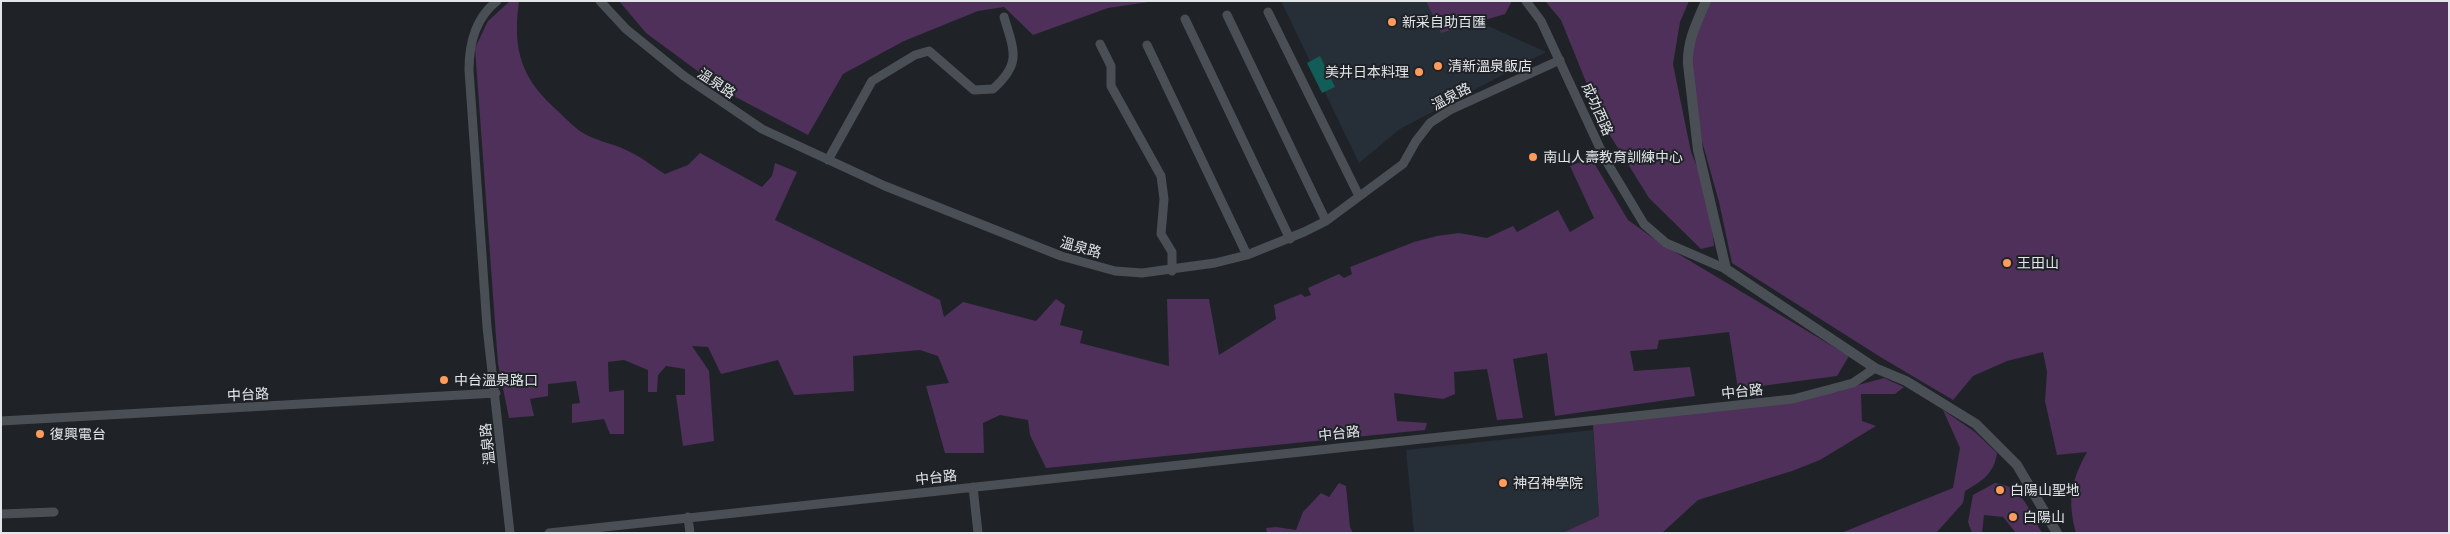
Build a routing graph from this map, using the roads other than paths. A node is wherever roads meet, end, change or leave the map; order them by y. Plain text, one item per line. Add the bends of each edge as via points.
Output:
1 (497, 1) edge
2 (600, 1) edge
3 (1526, 1) edge
4 (1706, 1) edge
5 (1268, 12) dead end
6 (1227, 15) dead end
7 (1004, 17) dead end
8 (1185, 19) dead end
9 (1100, 44) dead end
10 (1148, 45) dead end
11 (1560, 60) junction
12 (828, 160) junction
13 (1359, 196) junction
14 (1326, 221) junction
15 (1290, 239) junction
16 (1247, 255) junction
17 (1726, 269) junction
18 (1172, 270) junction
19 (1875, 368) junction
20 (496, 393) junction
21 (1, 421) edge
22 (973, 487) junction
23 (54, 512) dead end
24 (1, 514) edge
25 (688, 517) junction
26 (510, 533) edge
27 (549, 533) edge
28 (690, 533) edge
29 (978, 533) edge
30 (2057, 533) edge

1 - 20 street, 溫泉路 via 478,24 469,61 487,327
2 - 12 street, 溫泉路 via 626,29 684,76 762,129
3 - 11 street, 成功西路 via 1541,21
4 - 17 street via 1693,31 1688,64 1698,150
5 - 13 street
6 - 14 street
7 - 12 street via 1013,64 993,89 974,90 929,51 915,55 872,81
8 - 15 street
9 - 18 street via 1110,66 1111,86 1161,176 1164,199 1161,234 1172,252
10 - 16 street
11 - 13 street, 溫泉路 via 1450,110 1430,123 1403,164
11 - 17 street, 成功西路 via 1605,159 1644,224 1666,243
12 - 18 street, 溫泉路 via 884,186 1061,256 1115,271
13 - 14 street, 溫泉路
14 - 15 street, 溫泉路
15 - 16 street, 溫泉路
16 - 18 street, 溫泉路
17 - 19 street, 成功西路
19 - 22 street, 中台路 via 1854,383 1793,399
19 - 30 street via 1906,380 1976,424 2016,465
20 - 21 street, 中台路
20 - 26 street, 溫泉路
22 - 25 street, 中台路
22 - 29 street
23 - 24 street
25 - 27 street, 中台路
25 - 28 street

